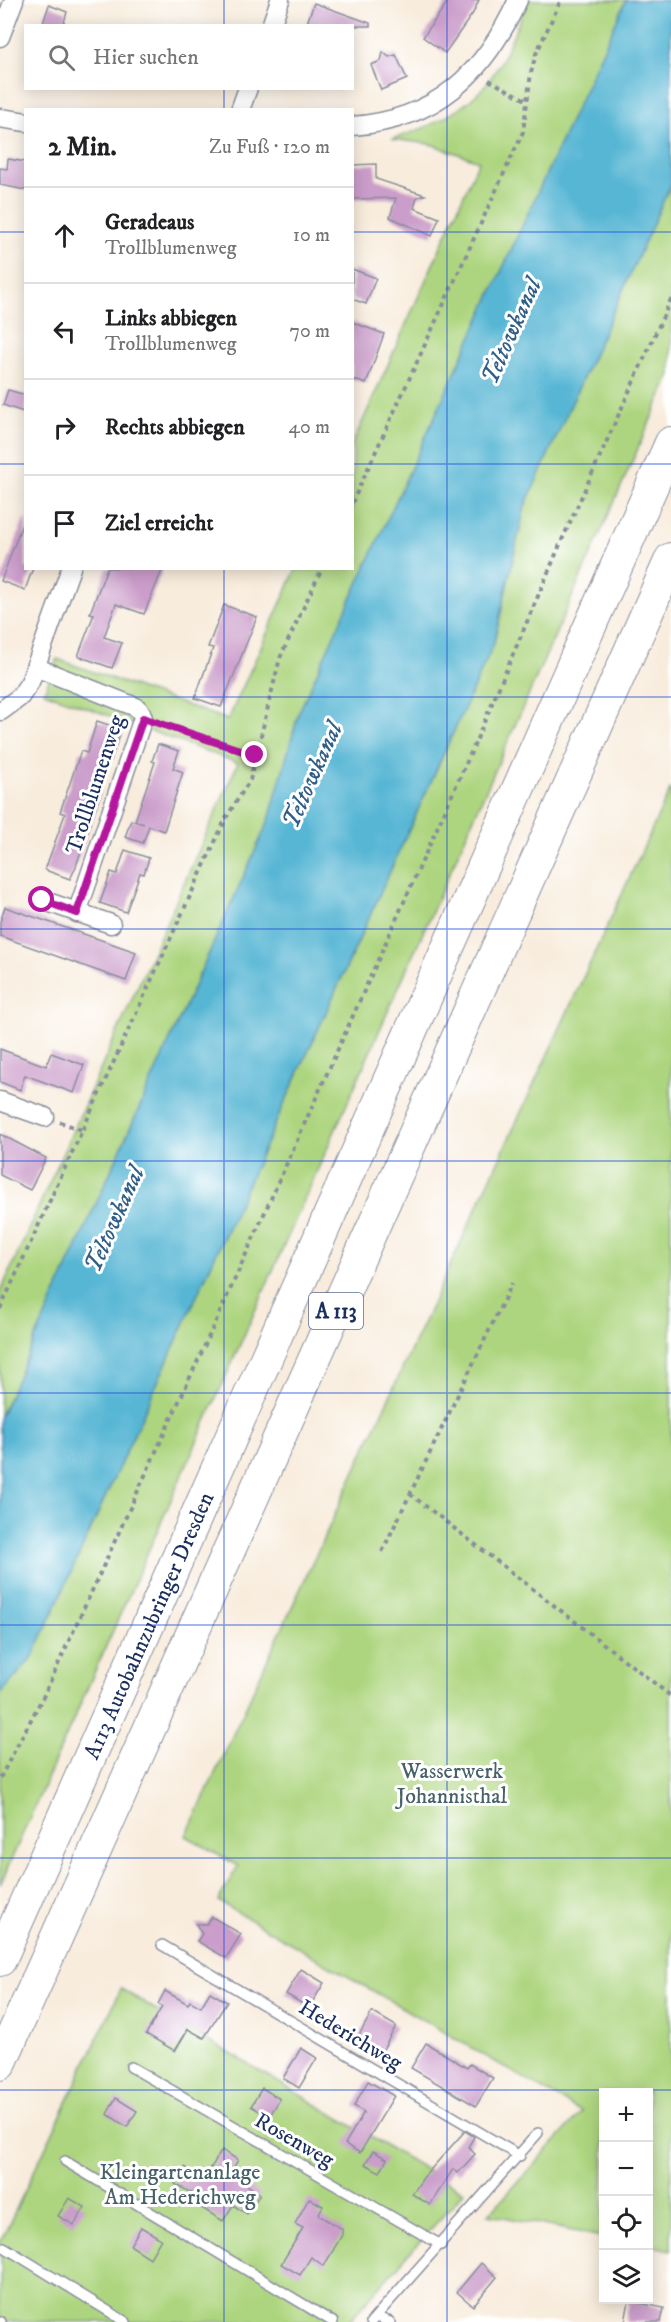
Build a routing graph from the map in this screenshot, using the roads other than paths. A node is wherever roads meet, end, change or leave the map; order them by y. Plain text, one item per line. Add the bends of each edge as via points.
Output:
1 (14, 0) edge
2 (280, 0) edge
3 (518, 0) edge
4 (272, 24) edge
5 (0, 37) edge
6 (247, 90) edge
7 (241, 108) edge
8 (0, 118) edge
9 (24, 122) edge
10 (354, 126) edge
11 (671, 443) edge
12 (671, 559) edge
13 (70, 570) edge
14 (35, 668) junction
15 (1, 711) edge
16 (42, 900) dead end
17 (77, 913) junction
18 (111, 924) dead end
19 (0, 1101) edge
20 (45, 1117) dead end
21 (162, 1945) dead end
22 (0, 1960) edge
23 (0, 2064) edge
24 (130, 2067) dead end
25 (538, 2133) dead end
26 (520, 2156) junction
27 (65, 2161) dead end
28 (441, 2245) junction
29 (4, 2247) dead end
30 (373, 2319) edge
31 (126, 2322) edge
32 (333, 2322) edge
33 (390, 2322) edge

1 - 5 street
2 - 4 street
3 - 10 street via 492,48 448,94 419,111 377,124
6 - 7 street
8 - 9 street
11 - 22 highway, A113 Autobahnzubringer Dresden / A 113
12 - 23 highway, A 113
13 - 14 street
14 - 15 street via 20,697
14 - 17 street, Trollblumenweg via 136,706 143,718
16 - 17 street
17 - 18 street
19 - 20 street
21 - 26 lane, Hederichweg
24 - 28 lane, Rosenweg
25 - 26 lane
26 - 28 lane
27 - 32 lane
28 - 30 lane
29 - 31 lane
30 - 33 lane

